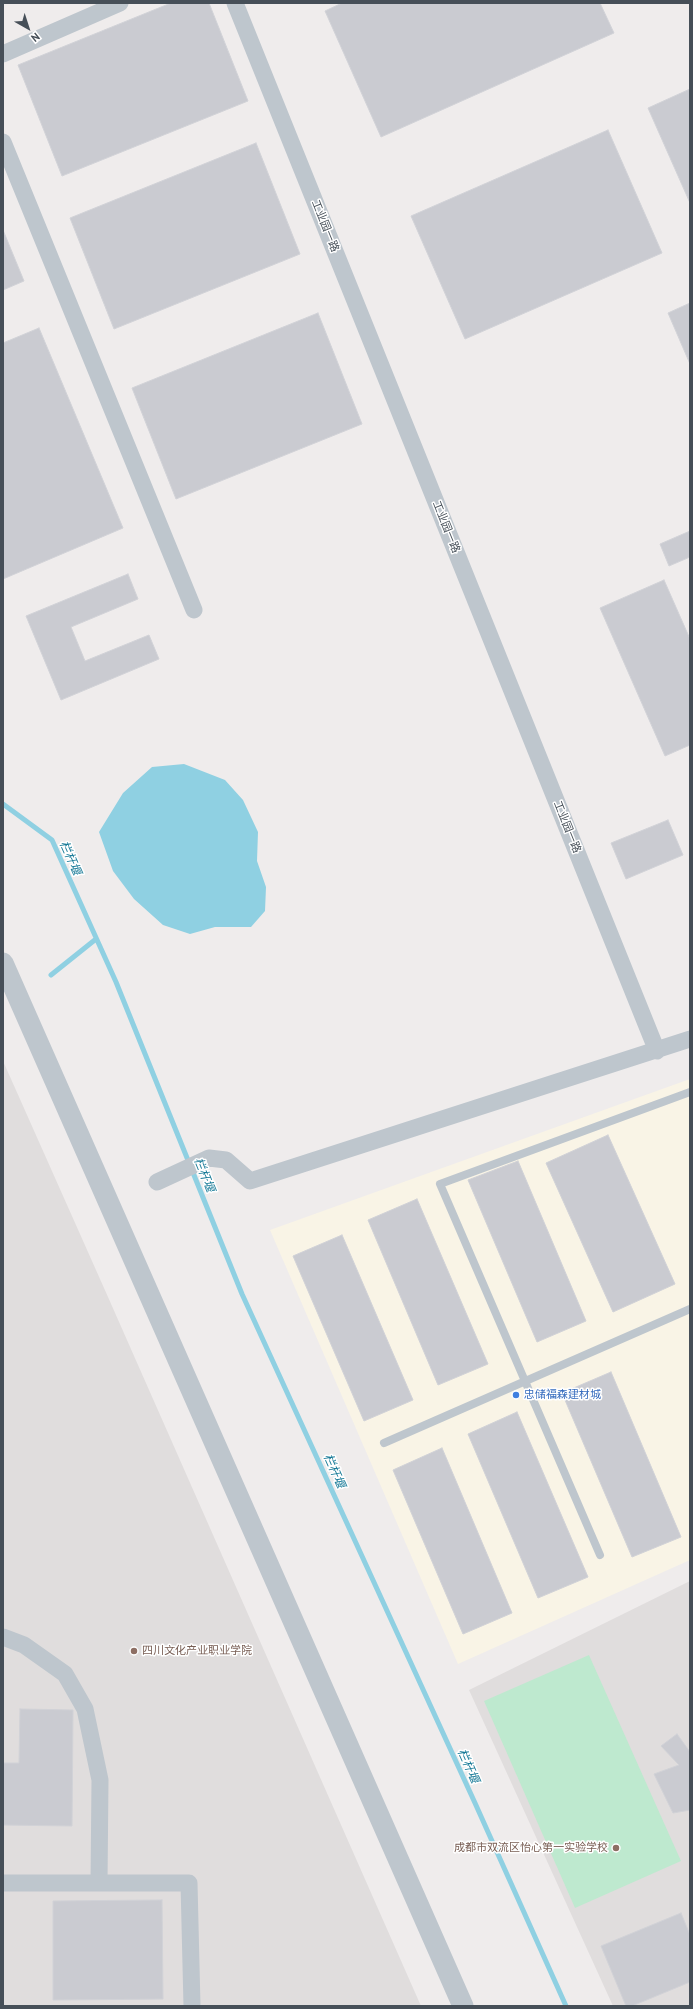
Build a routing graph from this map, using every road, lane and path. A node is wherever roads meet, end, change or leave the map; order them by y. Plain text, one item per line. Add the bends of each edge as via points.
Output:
1 (120, 3) edge
2 (235, 3) edge
3 (3, 54) edge
4 (3, 142) edge
5 (194, 610) dead end
6 (3, 964) edge
7 (690, 1039) edge
8 (657, 1051) junction
9 (690, 1092) edge
10 (157, 1182) dead end
11 (690, 1309) edge
12 (526, 1382) junction
13 (384, 1443) dead end
14 (600, 1555) dead end
15 (3, 1637) edge
16 (3, 1883) edge
17 (99, 1883) junction
18 (192, 2006) edge
19 (463, 2006) edge

1 - 3 street
2 - 8 street, 工业园一路
4 - 5 street
6 - 19 street
7 - 8 street
8 - 10 street via 250,1181 226,1160 209,1158
9 - 12 lane via 440,1184
11 - 12 lane
12 - 13 lane
12 - 14 lane
15 - 17 street via 24,1645 65,1674 85,1709 100,1780
16 - 17 street
17 - 18 street via 189,1883

